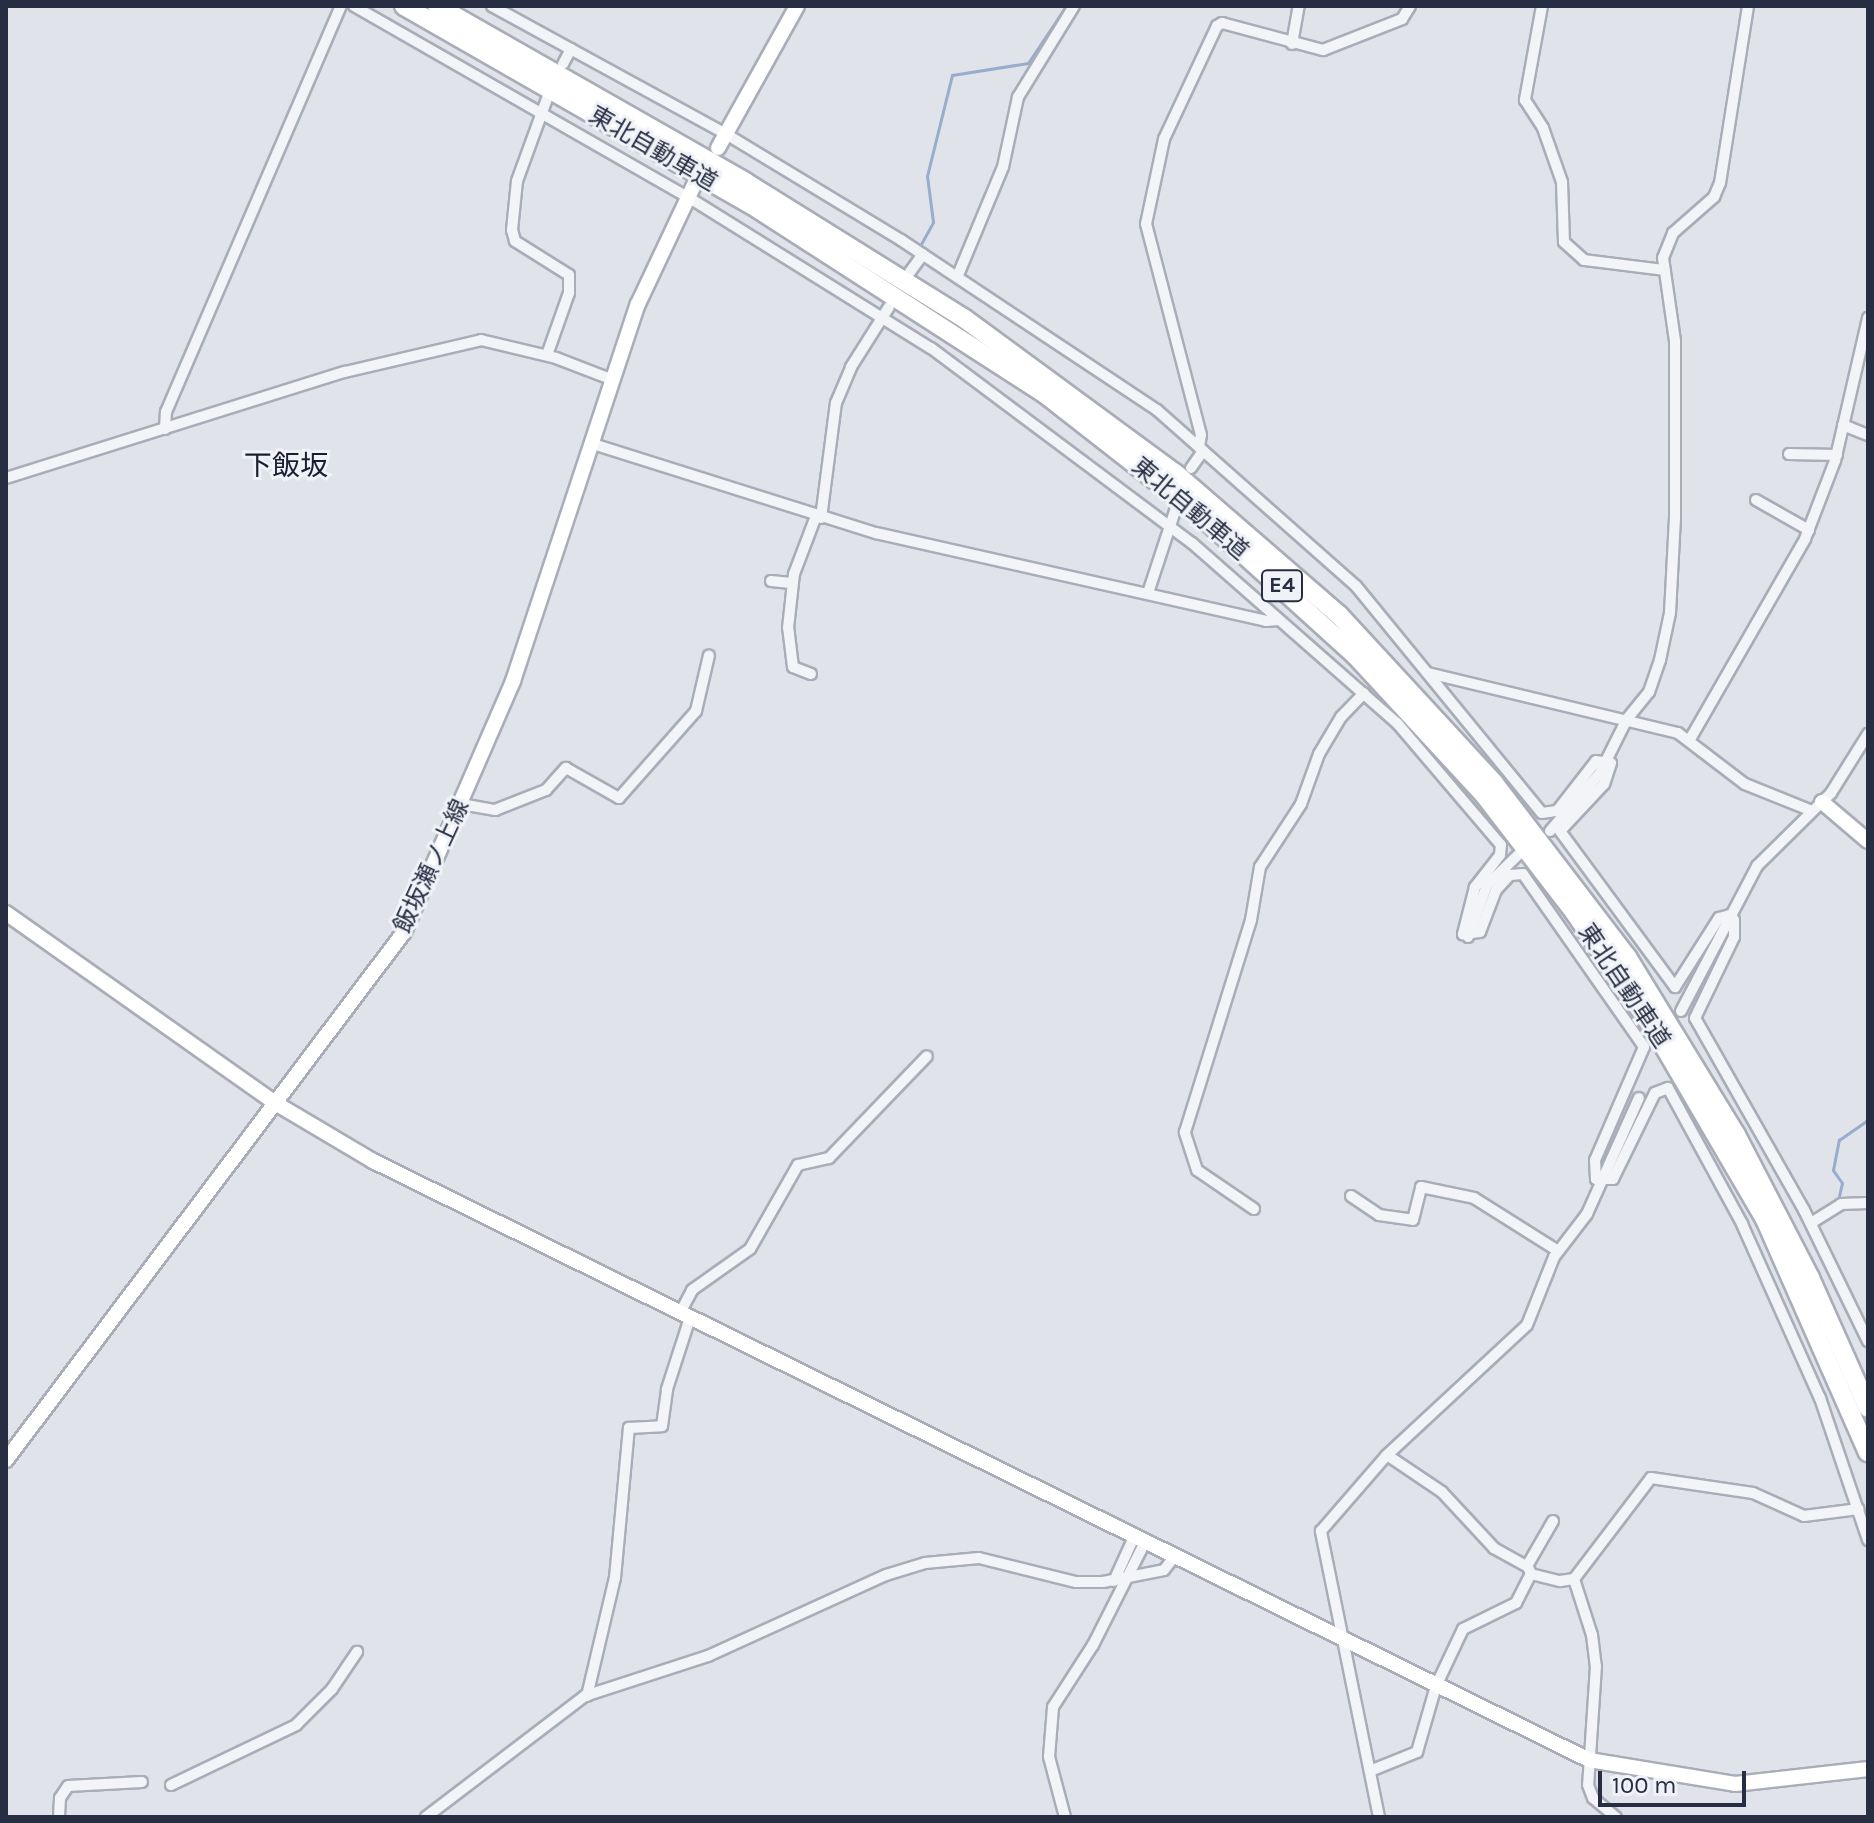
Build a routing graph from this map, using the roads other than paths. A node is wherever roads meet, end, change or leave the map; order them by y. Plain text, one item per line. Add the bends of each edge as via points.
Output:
1 (341, 6) edge
2 (354, 6) edge
3 (404, 6) edge
4 (437, 6) edge
5 (492, 6) edge
6 (797, 6) edge
7 (1074, 6) edge
8 (1299, 6) edge
9 (1410, 6) edge
10 (1542, 6) edge
11 (1748, 6) edge
12 (1292, 44) junction
13 (571, 49) junction
14 (563, 64) dead end
15 (548, 96) dead end
16 (541, 114) junction
17 (726, 134) junction
18 (718, 148) dead end
19 (692, 190) junction
20 (923, 254) junction
21 (1664, 270) junction
22 (910, 272) dead end
23 (958, 275) junction
24 (886, 311) junction
25 (1868, 318) edge
26 (547, 355) junction
27 (613, 380) junction
28 (1843, 425) junction
29 (165, 429) junction
30 (1868, 435) edge
31 (593, 444) junction
32 (1201, 449) junction
33 (1789, 454) dead end
34 (1837, 455) junction
35 (1191, 468) dead end
36 (6, 478) edge
37 (1756, 500) dead end
38 (1176, 508) dead end
39 (818, 517) junction
40 (1169, 525) junction
41 (1809, 530) junction
42 (771, 581) dead end
43 (791, 583) junction
44 (1148, 593) junction
45 (1279, 620) junction
46 (709, 655) dead end
47 (1428, 673) junction
48 (811, 674) dead end
49 (1364, 693) junction
50 (1627, 719) junction
51 (1868, 734) edge
52 (1689, 741) junction
53 (1606, 760) junction
54 (461, 804) junction
55 (1817, 806) junction
56 (1550, 831) dead end
57 (1868, 841) edge
58 (1518, 855) dead end
59 (6, 913) edge
60 (1730, 915) junction
61 (1468, 937) junction
62 (1681, 1011) dead end
63 (927, 1056) dead end
64 (1639, 1098) dead end
65 (277, 1104) junction
66 (1600, 1181) junction
67 (1351, 1196) dead end
68 (1868, 1203) edge
69 (1254, 1209) dead end
70 (1811, 1223) junction
71 (1558, 1251) junction
72 (685, 1316) junction
73 (1868, 1341) edge
74 (1868, 1408) edge
75 (1868, 1452) edge
76 (1387, 1455) junction
77 (6, 1460) edge
78 (1859, 1509) junction
79 (1553, 1521) dead end
80 (1139, 1540) junction
81 (1868, 1540) edge
82 (1174, 1557) junction
83 (1529, 1570) junction
84 (1126, 1579) junction
85 (1574, 1579) junction
86 (1114, 1581) junction
87 (1345, 1642) junction
88 (357, 1652) dead end
89 (1436, 1686) junction
90 (587, 1696) junction
91 (1587, 1759) junction
92 (1868, 1769) edge
93 (1370, 1771) junction
94 (142, 1782) dead end
95 (171, 1785) dead end
96 (59, 1817) edge
97 (426, 1817) edge
98 (1065, 1817) edge
99 (1379, 1817) edge
100 (1616, 1817) edge

1 - 29 street via 166,412
2 - 16 street
3 - 75 highway, 東北自動車道 / E4 via 758,209 1045,394 1205,519 1356,656 1485,796 1651,1024 1785,1258
4 - 74 highway, 東北自動車道 / E4 via 745,182 965,319 1175,473 1339,615 1494,783 1627,957 1750,1160
5 - 13 street
6 - 17 street
7 - 23 street via 1018,97 1003,167
8 - 12 street
9 - 12 street via 1402,19 1323,50
10 - 21 street via 1525,100 1543,128 1562,182 1564,242 1584,260
11 - 21 street via 1720,183 1714,197 1673,233 1664,251
12 - 32 street via 1222,23 1217,26 1164,139 1154,174 1146,230
13 - 14 street
13 - 17 street
15 - 16 street
16 - 19 street
16 - 26 street via 517,181 512,230 515,241 569,275 569,293
17 - 18 street
17 - 20 street
19 - 24 street
19 - 27 street, 飯坂瀬ノ上線 via 648,280
20 - 22 street
20 - 23 street
21 - 50 street via 1675,341 1673,571 1654,682
23 - 32 street via 1157,410
24 - 39 street via 851,367 836,403
24 - 40 street
25 - 28 street
26 - 27 street
26 - 29 street via 481,340 345,372
27 - 31 street, 飯坂瀬ノ上線
28 - 30 street
28 - 34 street
29 - 36 street
31 - 39 street
31 - 54 street, 飯坂瀬ノ上線 via 513,681
32 - 35 street
32 - 47 street via 1356,586
33 - 34 street
34 - 41 street
37 - 41 street
38 - 40 street
39 - 43 street
39 - 44 street
40 - 44 street
40 - 45 street
41 - 52 street
42 - 43 street
43 - 48 street via 793,667
44 - 45 street
45 - 49 street
46 - 54 street via 696,711 619,798 566,768 546,790 495,810
47 - 50 street
47 - 53 street via 1542,813 1557,811 1596,761
49 - 61 street via 1397,723 1501,845 1500,855 1475,887 1462,928
49 - 69 street via 1341,717 1319,754 1301,804 1260,867 1246,938 1185,1132 1197,1170
50 - 52 street
50 - 53 street
51 - 55 street
52 - 55 street via 1745,784
53 - 56 street
53 - 60 street via 1612,771 1604,784 1560,831 1675,987 1709,930
54 - 65 street, 飯坂瀬ノ上線 via 404,932
55 - 57 street
55 - 60 street via 1757,866
58 - 61 street via 1487,885
59 - 65 street
60 - 62 street
60 - 70 street via 1734,937 1695,1018
61 - 66 street via 1480,932 1500,884 1514,873 1523,874 1644,1047 1595,1160 1593,1172
63 - 72 street via 829,1158 798,1165 750,1249 692,1290
64 - 66 street
65 - 72 street via 373,1161
65 - 77 street, 飯坂瀬ノ上線
66 - 71 street via 1587,1214
66 - 78 street via 1613,1179 1655,1093 1668,1088 1761,1266 1820,1398
67 - 71 street via 1379,1215 1413,1220 1421,1187 1474,1198
68 - 70 street via 1841,1204
70 - 73 street
71 - 76 street via 1516,1339
72 - 80 street
72 - 90 street via 662,1426 629,1428 615,1578
76 - 83 street via 1458,1506 1496,1550
76 - 87 street via 1321,1531
78 - 81 street
78 - 85 street via 1804,1516 1753,1493 1651,1478
79 - 83 street
80 - 82 street
80 - 84 street
80 - 86 street
82 - 84 street via 1164,1570
82 - 87 street
83 - 85 street via 1560,1581
83 - 89 street via 1516,1603 1463,1629
84 - 86 street
84 - 98 street via 1053,1707 1049,1757
85 - 91 street via 1596,1666
86 - 90 street via 1076,1582 979,1558 925,1563 806,1607 708,1656
87 - 89 street
87 - 93 street
88 - 95 street via 332,1689 296,1725
89 - 91 street
89 - 93 street via 1417,1752
90 - 97 street
91 - 92 street via 1682,1780 1735,1784
91 - 100 street via 1590,1793
93 - 99 street
94 - 96 street via 68,1786 60,1798

